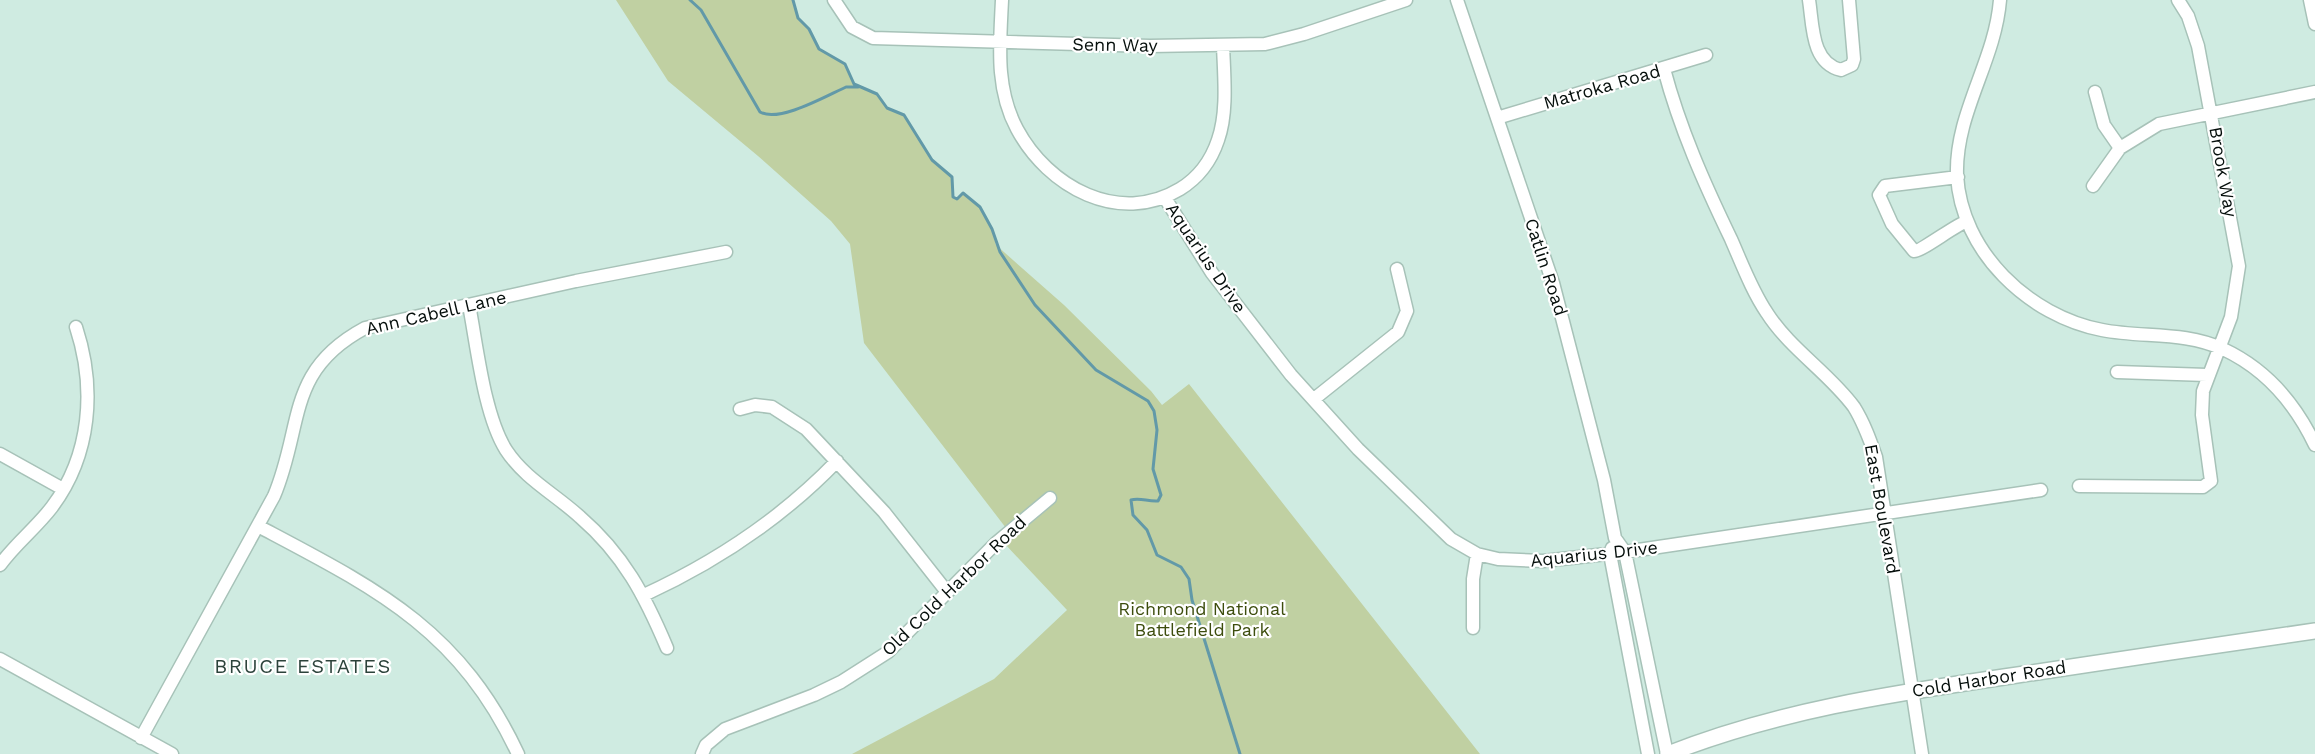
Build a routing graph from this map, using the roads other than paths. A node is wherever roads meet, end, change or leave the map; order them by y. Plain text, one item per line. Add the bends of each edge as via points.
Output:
1 (834, 0) edge
2 (1002, 0) edge
3 (1406, 0) edge
4 (1457, 0) edge
5 (1813, 0) edge
6 (1849, 0) edge
7 (2000, 0) edge
8 (2178, 0) edge
9 (2310, 0) edge
10 (2315, 24) edge
11 (1000, 41) junction
12 (1223, 45) junction
13 (1706, 55) dead end
14 (1664, 69) junction
15 (2095, 92) dead end
16 (2315, 92) edge
17 (2212, 112) junction
18 (1497, 118) junction
19 (2120, 148) junction
20 (1958, 177) junction
21 (2093, 186) dead end
22 (1165, 198) junction
23 (1967, 221) junction
24 (726, 252) dead end
25 (1397, 269) dead end
26 (469, 304) junction
27 (76, 327) dead end
28 (2221, 348) junction
29 (2117, 372) dead end
30 (2207, 375) junction
31 (1314, 399) junction
32 (740, 409) dead end
33 (2315, 445) edge
34 (0, 454) edge
35 (837, 461) junction
36 (2079, 486) dead end
37 (63, 489) junction
38 (2041, 490) dead end
39 (1050, 498) dead end
40 (1885, 513) junction
41 (258, 526) junction
42 (1615, 538) junction
43 (1625, 552) junction
44 (1477, 554) junction
45 (1610, 554) junction
46 (0, 565) edge
47 (947, 592) junction
48 (644, 595) junction
49 (1473, 628) dead end
50 (2315, 631) edge
51 (667, 648) dead end
52 (0, 659) edge
53 (1913, 690) junction
54 (141, 738) junction
55 (172, 754) edge
56 (518, 754) edge
57 (702, 754) edge
58 (1648, 754) edge
59 (1667, 754) edge
60 (1922, 754) edge

1 - 11 street, Senn Way via 852,27 866,36
2 - 11 street
3 - 12 street, Senn Way via 1285,40
4 - 18 street, Catlin Road
5 - 6 street via 1818,52 1827,64 1841,70 1852,65 1854,58
7 - 20 street via 1996,34 1963,121
8 - 17 street, Brook Way via 2195,32
9 - 10 street
11 - 12 street, Senn Way
11 - 22 street via 1001,78 1010,113 1028,147 1050,171 1082,192 1116,204 1143,204
12 - 22 street via 1222,124 1217,145 1196,177
13 - 14 street, Matroka Road
14 - 18 street, Matroka Road
14 - 40 street, East Boulevard via 1699,172 1766,313 1843,394 1863,422 1876,458
15 - 19 street via 2104,125
16 - 17 street
17 - 19 street via 2159,124
17 - 28 street, Brook Way via 2239,266 2231,317
18 - 42 street, Catlin Road via 1562,313 1602,469
19 - 21 street
20 - 23 street
20 - 23 street via 1885,186 1879,195 1892,225 1914,251 1922,250
22 - 31 street, Aquarius Drive via 1212,273
23 - 28 street via 1997,269 2027,296 2059,315 2101,330 2182,336
24 - 26 street, Ann Cabell Lane
25 - 31 street via 1407,311 1398,332
26 - 41 street, Ann Cabell Lane via 365,328 323,358 299,400 286,463
26 - 48 street via 494,422 505,448 524,472 601,537
27 - 37 street via 86,376 87,422 78,457
28 - 30 street, Brook Way
28 - 33 street via 2270,380 2297,411
29 - 30 street
30 - 36 street via 2202,415 2212,476 2208,484
31 - 44 street, Aquarius Drive via 1358,449 1451,539
32 - 35 street via 755,405 777,409 806,429
34 - 37 street
35 - 47 street via 884,512
35 - 48 street via 797,500 748,538 682,578
37 - 46 street
38 - 40 street, Aquarius Drive
39 - 47 street, Old Cold Harbor Road via 996,543
40 - 43 street, Aquarius Drive
40 - 53 street, East Boulevard
41 - 54 street, Ann Cabell Lane
41 - 56 street via 381,594 432,632 493,705
42 - 43 street, Catlin Road
42 - 45 street, Catlin Road
43 - 45 street, Aquarius Drive
43 - 59 street, Catlin Road
44 - 45 street, Aquarius Drive via 1520,561
44 - 49 street
45 - 58 street, Catlin Road
47 - 57 street, Old Cold Harbor Road via 900,641 865,668 814,695 725,729 706,745
48 - 51 street
50 - 53 main road, Cold Harbor Road
52 - 54 street
53 - 59 main road, Cold Harbor Road via 1764,721
53 - 60 street, East Boulevard
54 - 55 street

